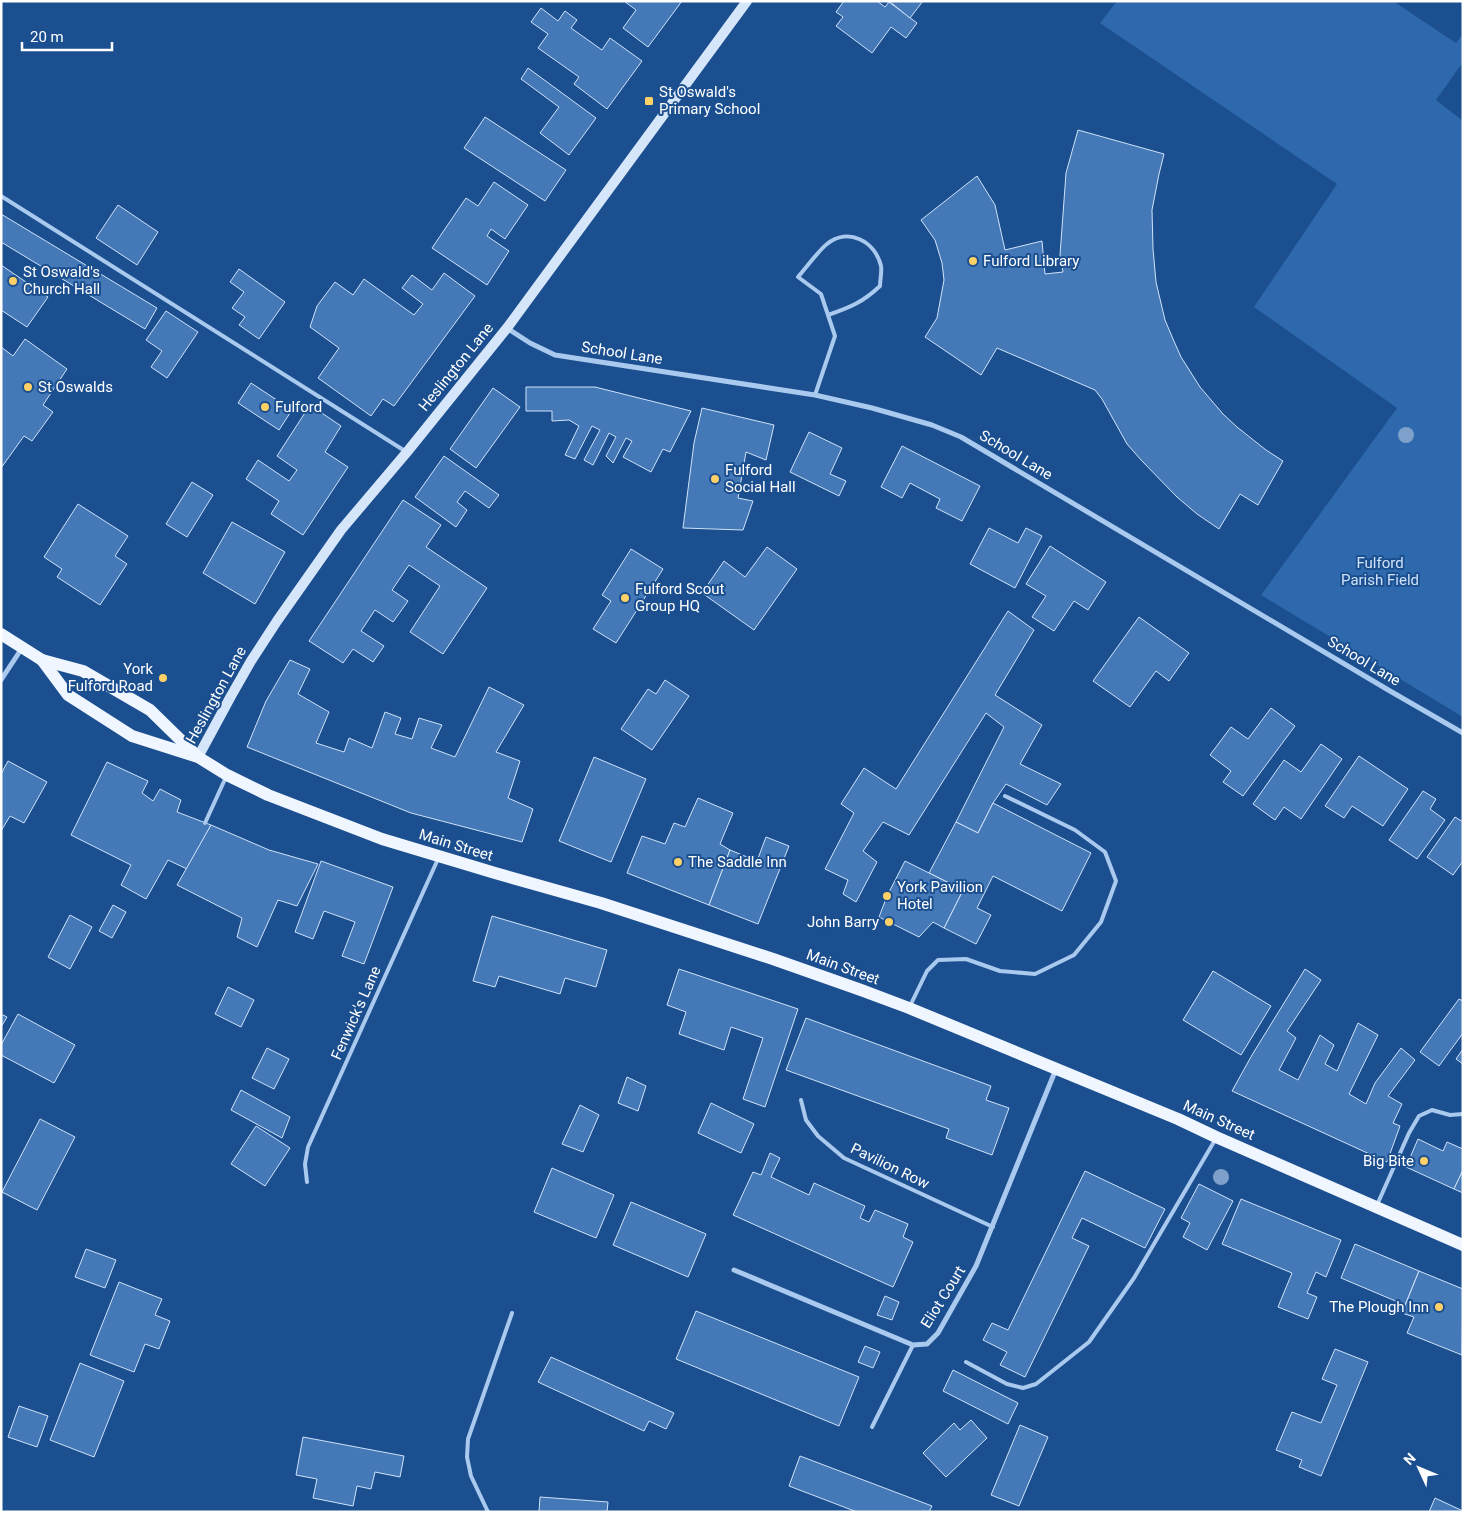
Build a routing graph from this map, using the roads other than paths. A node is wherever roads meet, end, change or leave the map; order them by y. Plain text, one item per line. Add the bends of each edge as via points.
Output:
1 (747, 1) edge
2 (1, 196) edge
3 (828, 315) junction
4 (507, 328) junction
5 (815, 395) junction
6 (407, 452) junction
7 (1, 634) edge
8 (23, 648) junction
9 (42, 660) junction
10 (1, 680) edge
11 (1463, 733) edge
12 (198, 757) junction
13 (227, 775) junction
14 (1005, 796) dead end
15 (205, 823) dead end
16 (439, 857) junction
17 (909, 1008) junction
18 (1056, 1068) junction
19 (802, 1100) dead end
20 (1463, 1114) edge
21 (1216, 1137) junction
22 (307, 1182) dead end
23 (1376, 1207) junction
24 (993, 1227) junction
25 (1463, 1245) edge
26 (734, 1270) dead end
27 (512, 1313) dead end
28 (913, 1345) junction
29 (966, 1362) dead end
30 (872, 1427) dead end
31 (488, 1512) edge

1 - 4 street, Heslington Lane
2 - 6 lane
3 - 3 lane via 821,294 798,276 827,244 844,236 861,239 874,252 881,267 880,286 852,307
3 - 5 lane via 835,336
4 - 5 street, School Lane via 555,355
4 - 6 street, Heslington Lane
5 - 11 street, School Lane via 932,425 961,436
6 - 12 street, Heslington Lane via 341,530 277,621 234,690
7 - 8 main road, Main Street
8 - 9 main road, Main Street
8 - 10 street
9 - 12 main road, Main Street via 83,671 150,710
9 - 12 main road, Main Street via 68,695 88,709 132,736
12 - 13 main road, Main Street
13 - 15 lane
13 - 16 main road, Main Street via 268,795 382,839
14 - 17 lane via 1075,830 1105,852 1116,881 1101,922 1074,955 1035,974 1000,971 966,959 938,960 927,971
16 - 17 main road, Main Street via 601,903
16 - 22 lane, Fenwick's Lane via 308,1147 305,1164
17 - 18 main road, Main Street
18 - 21 main road, Main Street
18 - 24 street, Eliot Court
19 - 24 lane, Pavilion Row via 806,1120 818,1136 844,1158
20 - 23 lane via 1450,1116 1432,1110 1419,1116
21 - 23 main road, Main Street
21 - 29 lane via 1134,1278 1089,1342 1036,1384 1023,1388 1007,1384
23 - 25 main road, Main Street
24 - 28 street, Eliot Court via 976,1266 938,1333 927,1344
26 - 28 street, Eliot Court
27 - 31 lane via 468,1438 471,1476
28 - 30 lane

